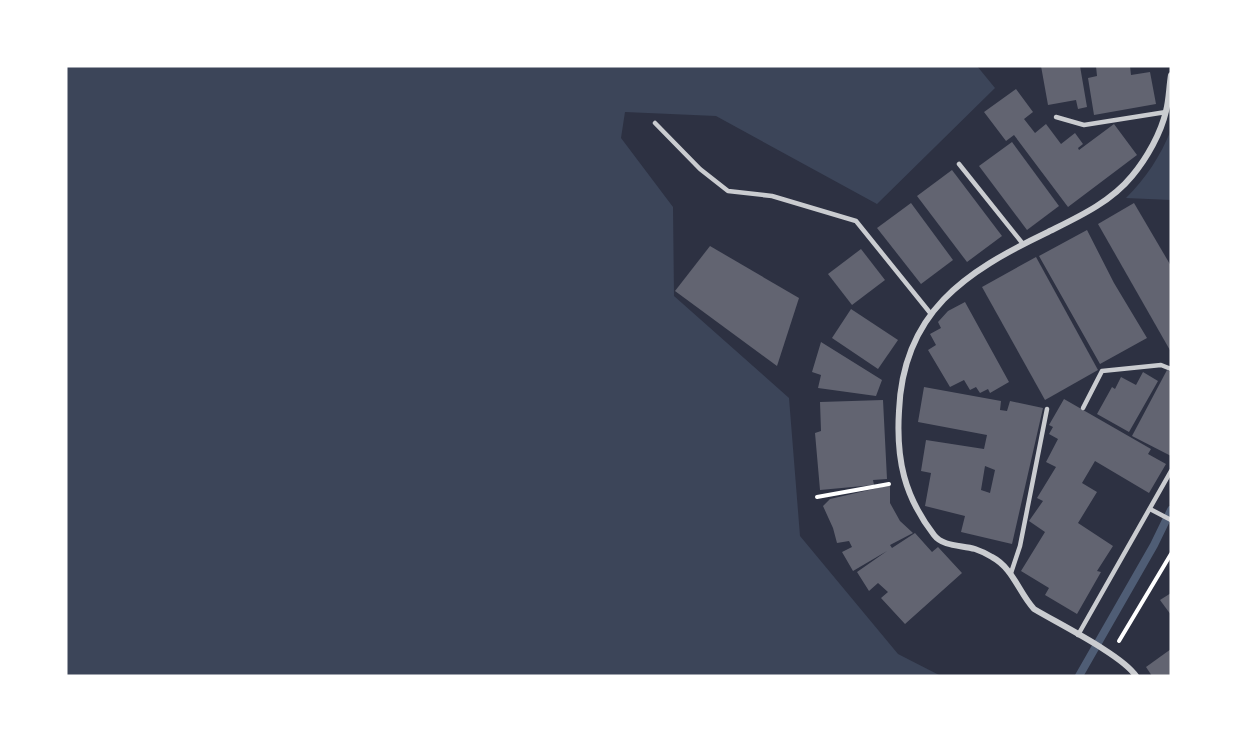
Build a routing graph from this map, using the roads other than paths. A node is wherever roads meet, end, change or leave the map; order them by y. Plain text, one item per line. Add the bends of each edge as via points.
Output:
1 (1171, 75) edge
2 (1166, 112) junction
3 (1056, 117) dead end
4 (655, 123) dead end
5 (958, 164) dead end
6 (1023, 244) junction
7 (931, 314) junction
8 (1171, 369) edge
9 (1083, 408) dead end
10 (1047, 409) dead end
11 (1171, 471) edge
12 (1150, 508) junction
13 (1171, 520) edge
14 (1011, 573) junction
15 (1078, 635) junction
16 (1136, 676) edge

1 - 2 street
2 - 3 lane via 1084,125
2 - 6 street via 1153,144 1132,176 1083,215
4 - 7 lane via 728,191 772,196 856,221
5 - 6 lane
6 - 7 street via 964,279
7 - 14 street via 914,343 899,392 900,459 905,483 918,513 936,538 995,558
8 - 9 lane via 1161,365 1102,371
10 - 14 lane via 1020,546
11 - 12 lane
12 - 13 lane
12 - 15 lane
14 - 15 street via 1034,609
15 - 16 street via 1111,654

